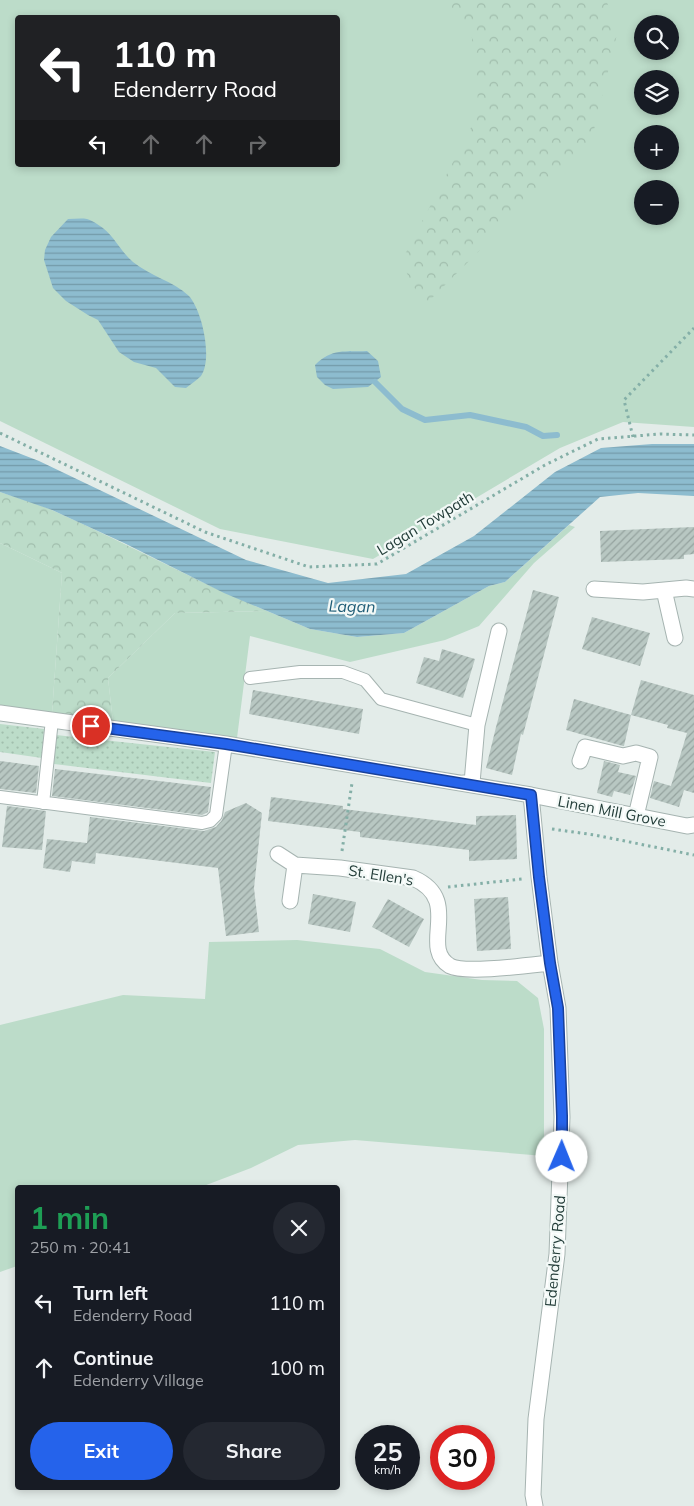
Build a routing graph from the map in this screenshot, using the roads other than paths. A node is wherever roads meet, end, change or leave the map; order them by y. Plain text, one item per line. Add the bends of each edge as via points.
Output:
1 (594, 589) dead end
2 (694, 589) edge
3 (664, 590) junction
4 (499, 631) dead end
5 (675, 638) dead end
6 (250, 678) dead end
7 (0, 713) edge
8 (52, 720) junction
9 (477, 725) junction
10 (226, 744) junction
11 (580, 761) dead end
12 (463, 784) junction
13 (531, 795) junction
14 (0, 797) edge
15 (43, 803) junction
16 (636, 816) junction
17 (694, 825) edge
18 (278, 854) dead end
19 (295, 865) junction
20 (290, 901) dead end
21 (550, 963) junction
22 (534, 1506) edge

1 - 3 street
2 - 3 street
3 - 5 street
4 - 9 street
6 - 9 lane via 300,672 343,672 365,680 381,699
7 - 8 street
8 - 10 street
8 - 15 lane
9 - 12 street via 472,783
10 - 12 street
10 - 15 lane via 216,814 210,821 202,823
11 - 16 street via 585,747 623,756 636,753 650,757
12 - 13 street
13 - 16 street, Linen Mill Grove
13 - 21 street, Edenderry Road
14 - 15 lane
16 - 17 street, Linen Mill Grove
18 - 19 street, St. Ellen's
19 - 20 street
19 - 21 street, St. Ellen's via 340,868 423,882 437,900 440,911 438,948 450,966 468,970
21 - 22 street, Edenderry Road via 558,1008 562,1157 557,1254 536,1419

